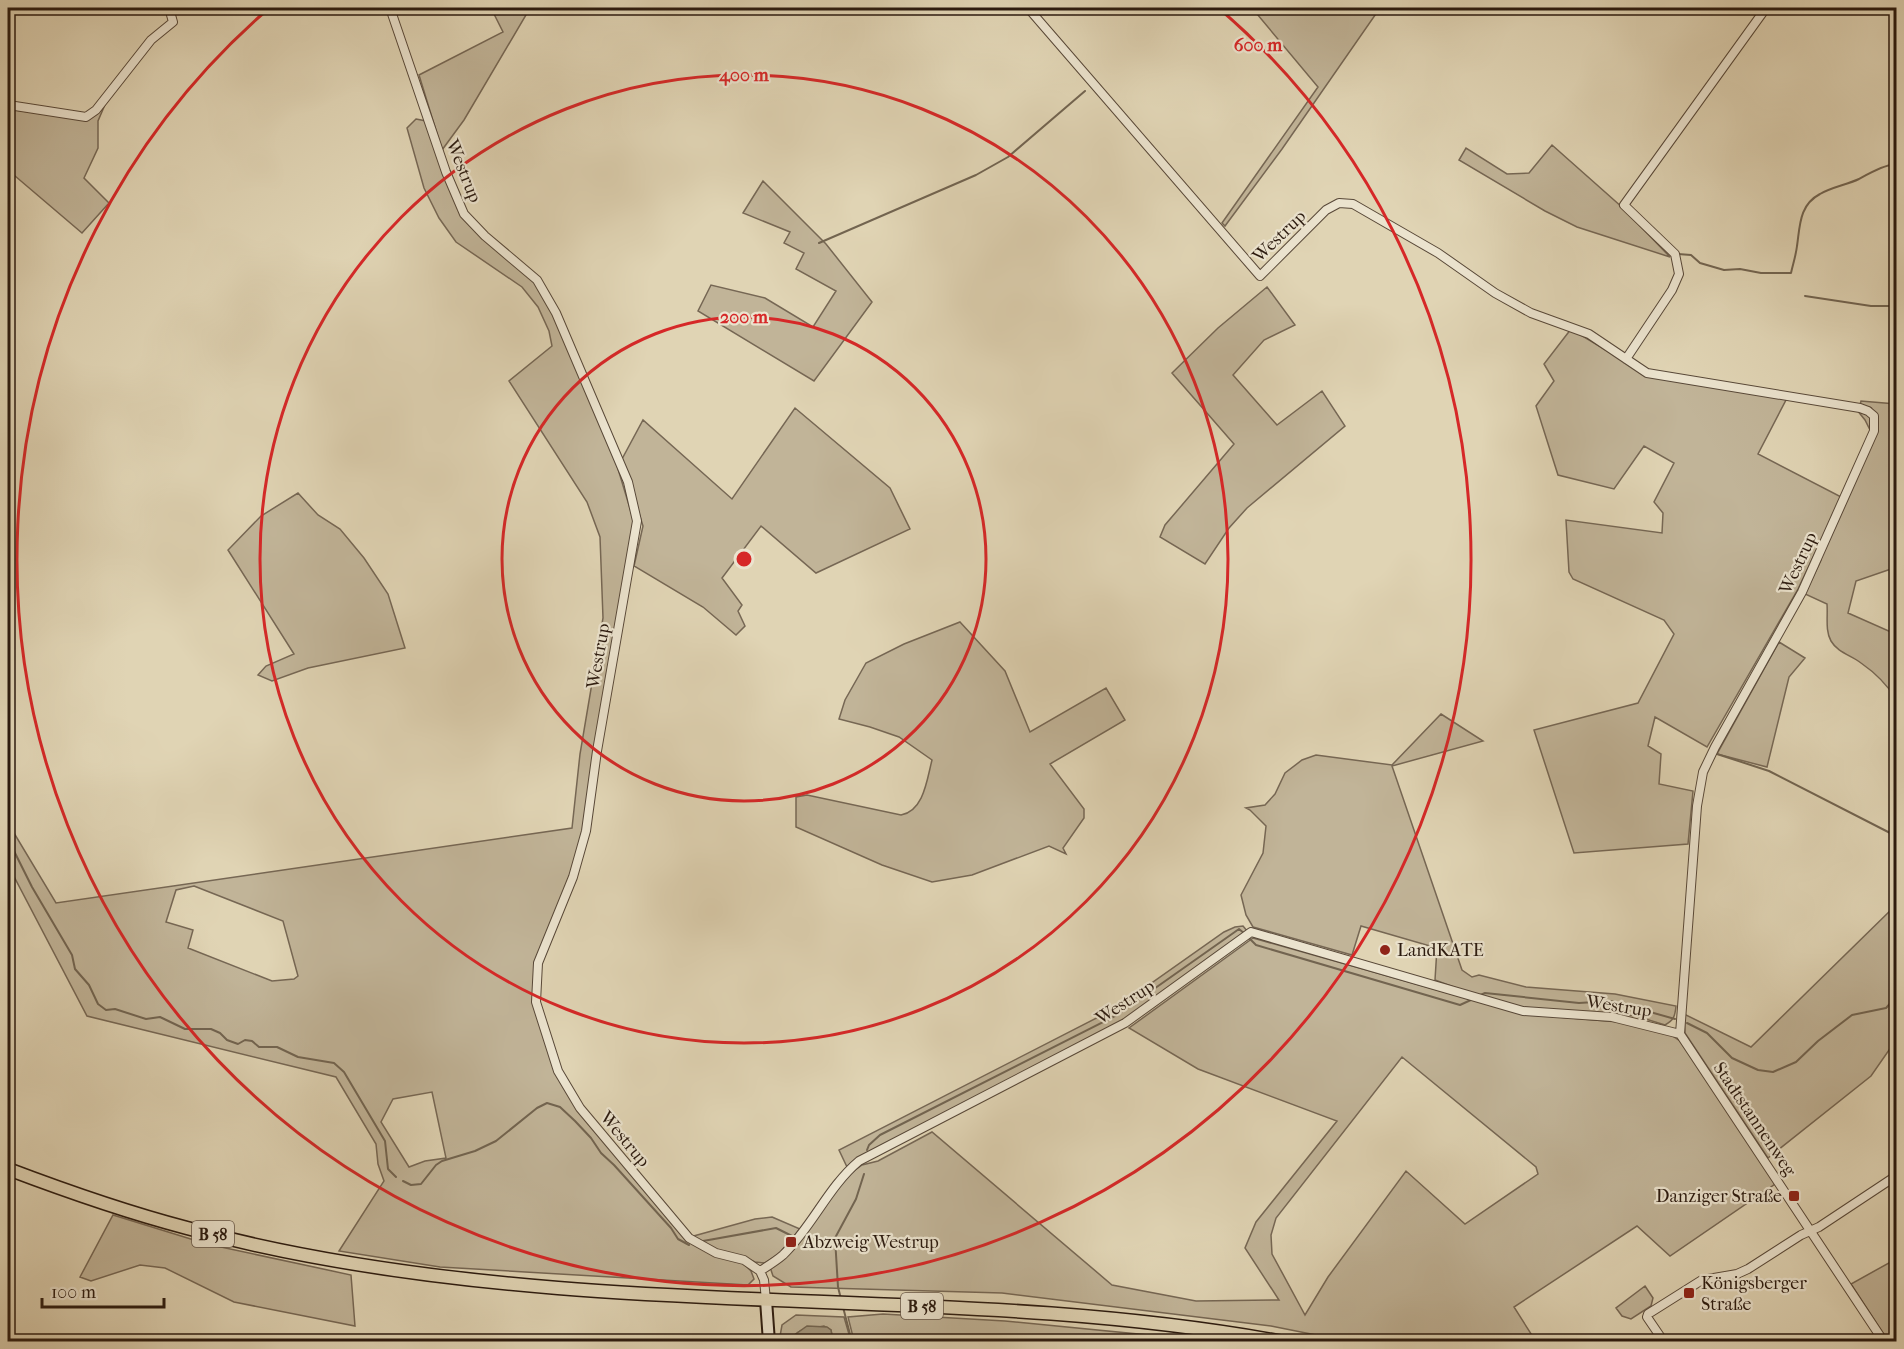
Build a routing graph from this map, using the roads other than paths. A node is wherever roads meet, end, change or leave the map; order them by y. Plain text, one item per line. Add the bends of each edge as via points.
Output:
1 (169, 8) edge
2 (390, 8) edge
3 (1028, 8) edge
4 (1766, 8) edge
5 (8, 107) edge
6 (1626, 359) junction
7 (1680, 1034) junction
8 (8, 1169) edge
9 (1896, 1176) edge
10 (1811, 1230) junction
11 (760, 1271) junction
12 (766, 1299) junction
13 (769, 1341) edge
14 (1283, 1341) edge
15 (1664, 1341) edge
16 (1884, 1341) edge

1 - 5 street via 173,22 152,40 96,110 86,117
2 - 11 street, Westrup via 464,214 537,280 556,313 628,482 637,521 586,831 573,877 538,963 536,1002 558,1071 587,1117 689,1238 716,1253 744,1260
3 - 6 street, Westrup via 1260,276 1326,210 1339,203 1353,204 1438,253 1495,293 1531,313 1589,334
4 - 6 street via 1624,205 1675,254 1679,274
6 - 7 street, Westrup via 1657,376 1860,408 1874,417 1875,424 1802,592 1703,772 1697,806
7 - 10 street, Stadtstannenweg
7 - 11 street, Westrup via 1612,1017 1523,1011 1251,932 1125,1023 859,1161 793,1244
8 - 12 main road, B 58 via 187,1228 394,1270 558,1288
9 - 10 street
10 - 15 street via 1748,1269 1702,1280 1648,1314
10 - 16 street, Stadtstannenweg
11 - 12 street
12 - 13 street
12 - 14 main road, B 58 via 1120,1319

